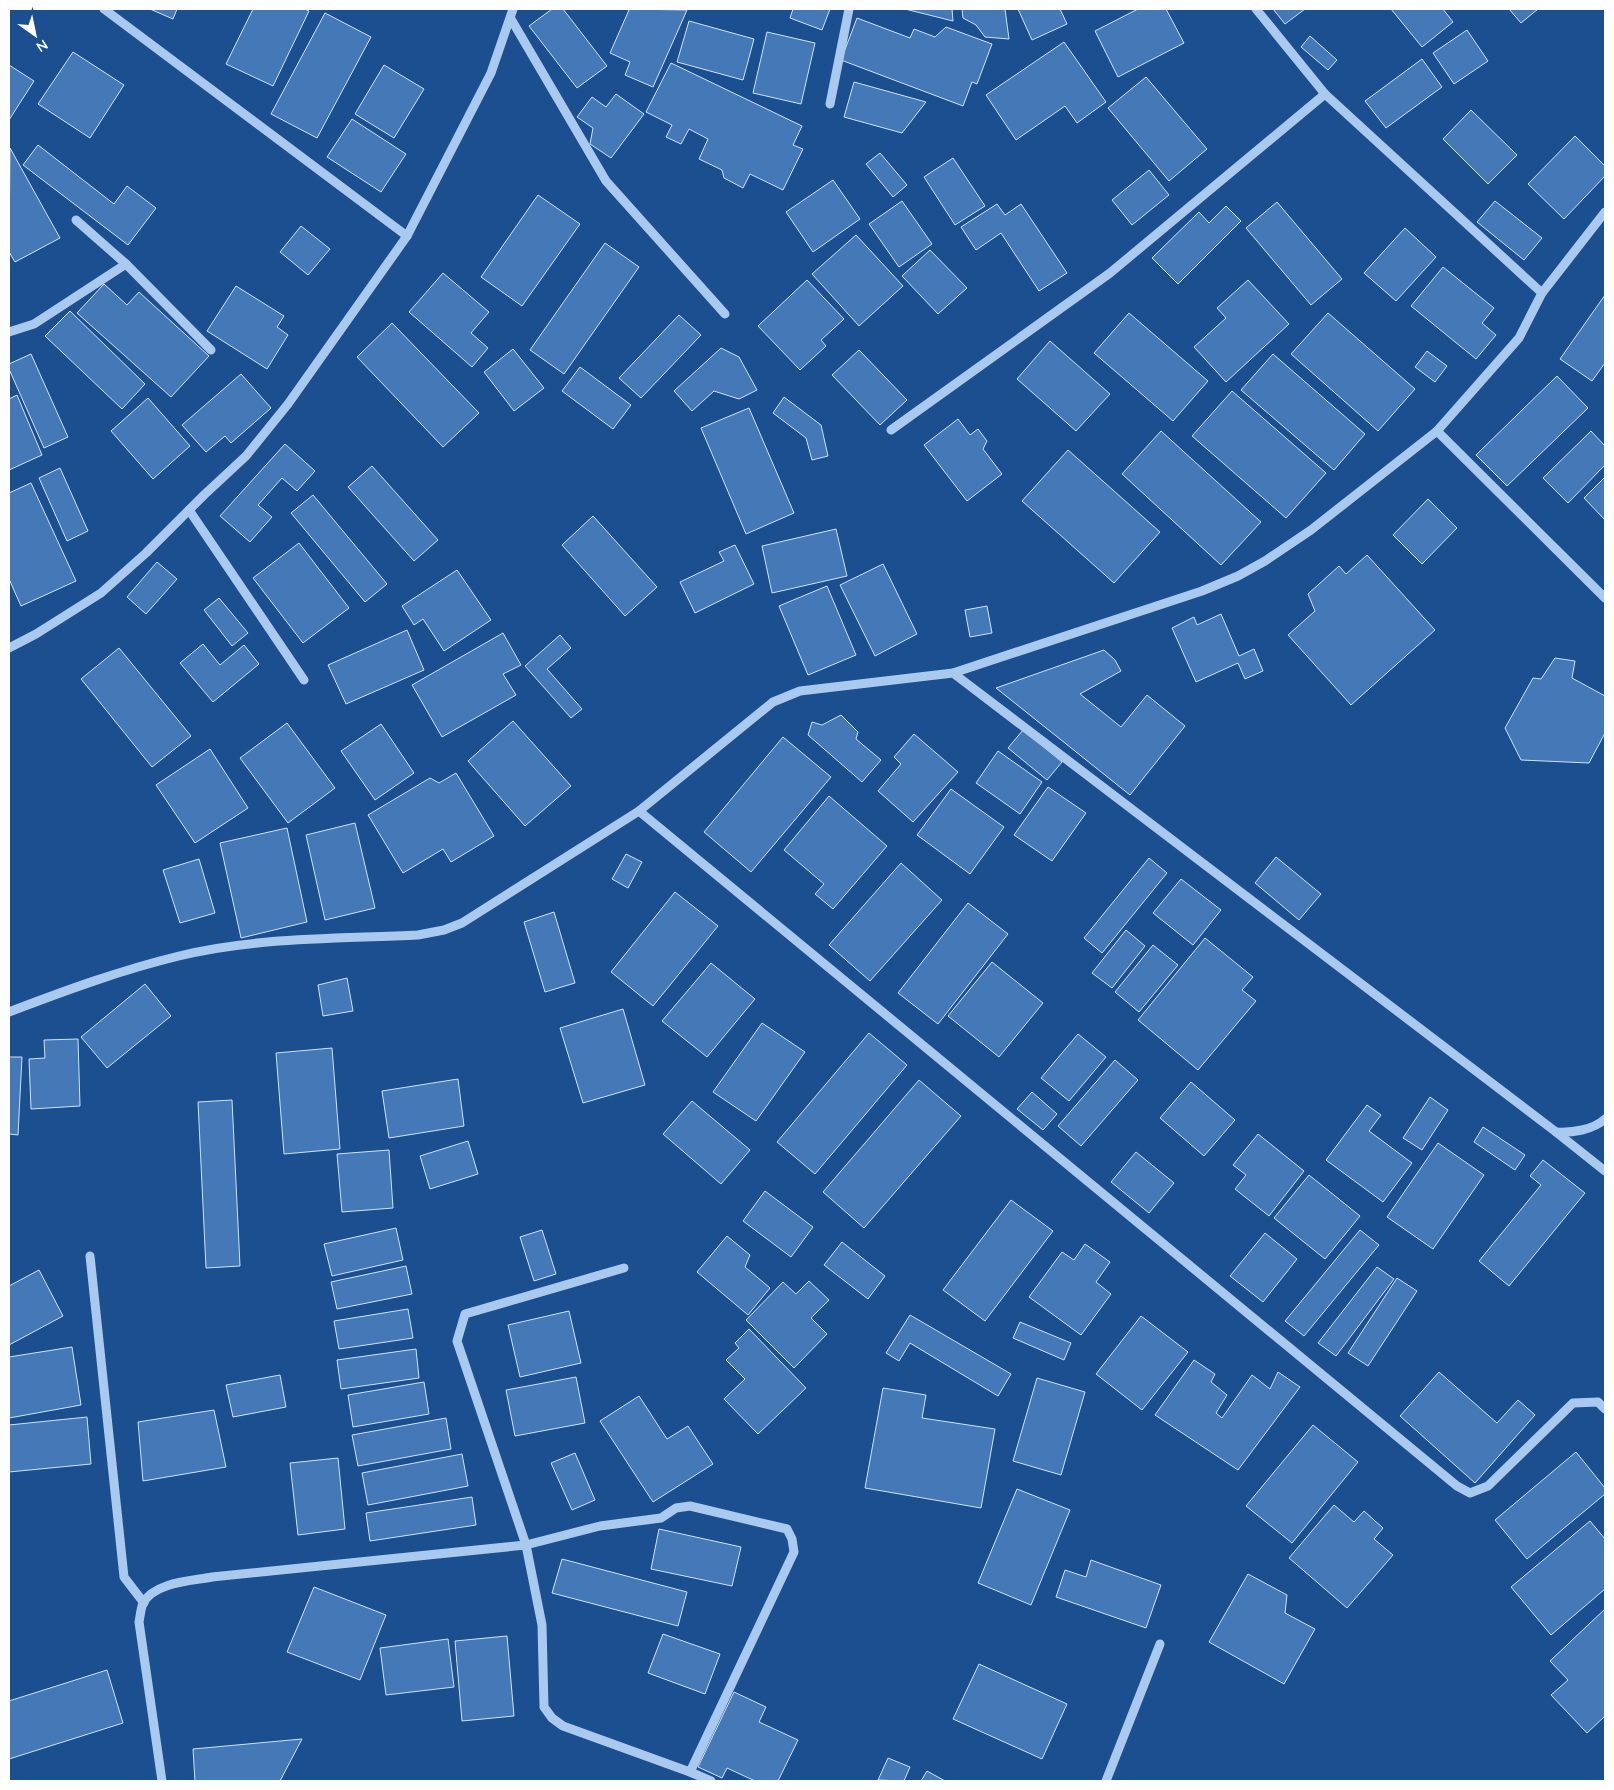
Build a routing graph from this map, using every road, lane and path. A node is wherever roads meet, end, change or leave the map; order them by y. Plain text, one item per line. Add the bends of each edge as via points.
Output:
1 (104, 9) edge
2 (514, 9) edge
3 (849, 9) edge
4 (1256, 9) edge
5 (511, 20) junction
6 (1325, 94) junction
7 (830, 104) dead end
8 (1605, 212) edge
9 (76, 220) dead end
10 (407, 236) junction
11 (126, 264) junction
12 (1542, 293) junction
13 (725, 314) dead end
14 (9, 332) edge
15 (211, 350) dead end
16 (891, 430) dead end
17 (1437, 431) junction
18 (189, 510) junction
19 (1605, 598) edge
20 (9, 648) edge
21 (953, 673) junction
22 (304, 680) dead end
23 (639, 811) junction
24 (9, 1012) edge
25 (1605, 1119) edge
26 (1556, 1132) junction
27 (1605, 1171) edge
28 (90, 1256) dead end
29 (624, 1268) dead end
30 (1605, 1409) edge
31 (526, 1545) junction
32 (144, 1603) junction
33 (1160, 1644) dead end
34 (690, 1772) junction
35 (162, 1781) edge
36 (710, 1781) edge
37 (1106, 1781) edge

1 - 10 street
2 - 5 street
3 - 7 street
4 - 6 street
5 - 10 street via 491,74
5 - 13 street via 606,182
6 - 12 street
6 - 16 street via 1110,273
8 - 12 street
9 - 11 street
10 - 18 street via 288,404 246,456
11 - 14 street via 34,324
11 - 15 street
12 - 17 street via 1519,338
17 - 19 street
17 - 21 street via 1311,530 1265,562 1238,576 1202,591
18 - 20 street via 101,593
18 - 22 street
21 - 23 street via 788,695 773,702
21 - 26 street
23 - 24 street via 462,923 444,930 418,935 251,944 180,955
23 - 30 street via 1457,1486 1470,1492 1488,1486 1573,1403 1598,1402
25 - 26 street via 1583,1129
26 - 27 street
28 - 32 street via 124,1577
29 - 31 street via 465,1314 457,1341
31 - 32 street via 177,1583 156,1591
31 - 34 street via 542,1625 544,1707 563,1726
31 - 34 street via 600,1526 661,1518 676,1508 690,1506 786,1529 794,1552
32 - 35 street via 139,1622
33 - 37 street
34 - 36 street

